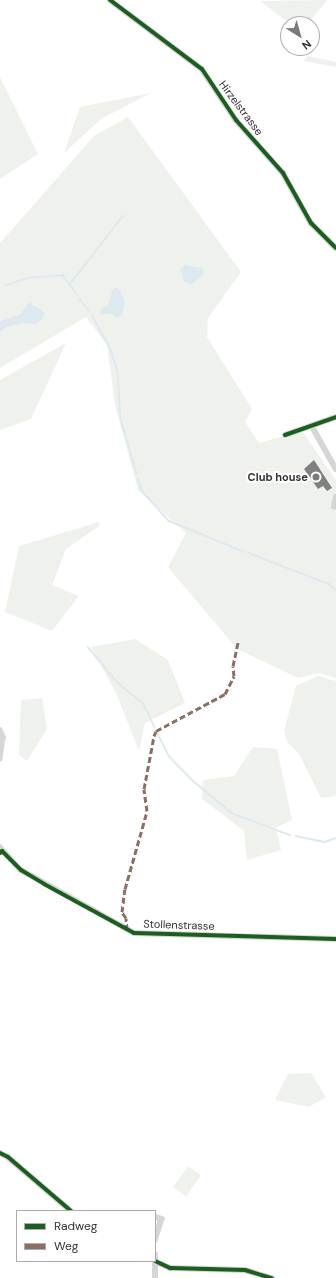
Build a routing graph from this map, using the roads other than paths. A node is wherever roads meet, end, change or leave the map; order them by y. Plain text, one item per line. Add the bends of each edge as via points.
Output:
1 (110, 0) edge
2 (336, 248) edge
3 (336, 417) edge
4 (312, 426) junction
5 (285, 435) dead end
6 (336, 469) edge
7 (336, 497) edge
8 (334, 507) dead end
9 (0, 730) edge
10 (0, 759) edge
11 (1, 850) edge
12 (336, 939) edge
13 (0, 1153) edge
14 (70, 1210) edge
15 (156, 1217) edge
16 (156, 1237) edge
17 (156, 1261) edge
18 (156, 1262) edge
19 (154, 1278) edge
20 (272, 1278) edge

1 - 2 street, Hirzelstrasse via 202,69 236,120 283,173 311,223
3 - 4 street
4 - 5 street
4 - 6 street
7 - 8 street
9 - 10 street via 4,737
11 - 12 street, Stollenstrasse via 21,870 134,933
13 - 14 street
15 - 16 street via 162,1218
17 - 20 street via 170,1268 245,1270
18 - 19 street

